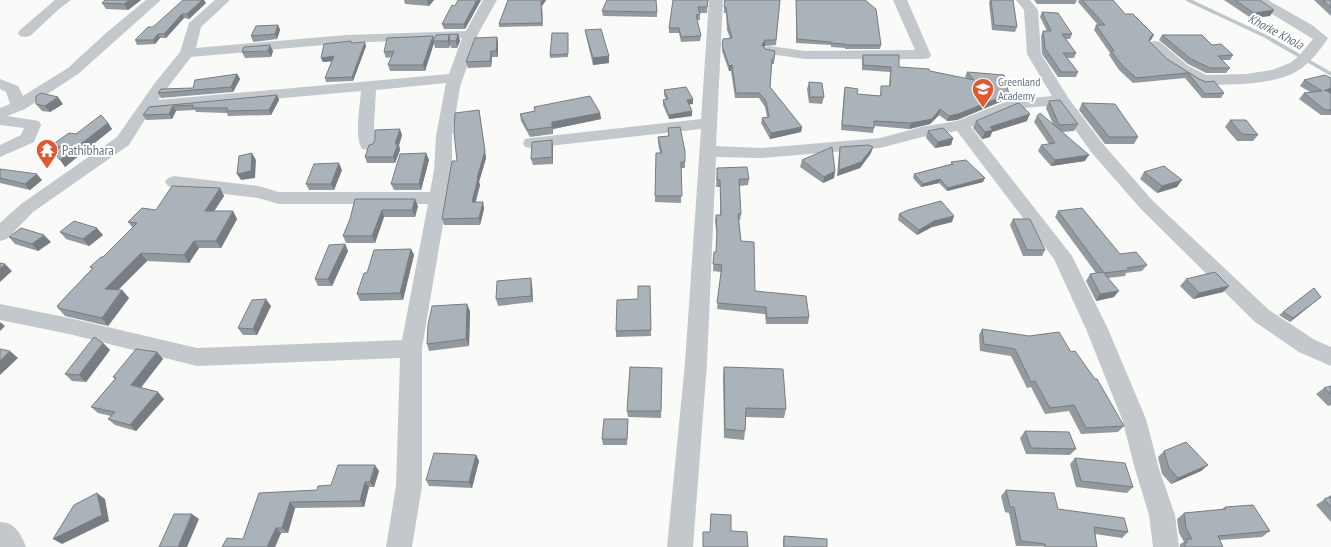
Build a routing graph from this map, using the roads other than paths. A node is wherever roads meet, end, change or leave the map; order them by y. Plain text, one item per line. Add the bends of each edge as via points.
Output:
1 (64, 0) edge
2 (154, 0) edge
3 (223, 0) edge
4 (490, 0) edge
5 (716, 0) edge
6 (900, 0) edge
7 (1023, 0) edge
8 (1260, 0) edge
9 (1331, 29) edge
10 (1311, 30) junction
11 (25, 33) dead end
12 (471, 34) junction
13 (1155, 45) edge
14 (770, 50) edge
15 (187, 53) junction
16 (454, 78) junction
17 (0, 84) edge
18 (369, 86) junction
19 (1062, 100) junction
20 (18, 106) junction
21 (146, 106) junction
22 (0, 113) edge
23 (0, 120) edge
24 (710, 124) junction
25 (961, 124) junction
26 (531, 144) edge
27 (368, 145) edge
28 (708, 151) junction
29 (0, 152) edge
30 (174, 182) dead end
31 (438, 198) junction
32 (0, 234) edge
33 (0, 312) edge
34 (411, 348) junction
35 (1331, 357) edge
36 (0, 535) edge
37 (13, 547) edge
38 (399, 547) edge
39 (680, 547) edge
40 (1166, 547) edge

1 - 11 street
2 - 20 street via 74,71
3 - 15 street via 194,26
4 - 12 street
5 - 24 street
6 - 14 street via 924,56 805,55
7 - 19 street via 1031,10 1034,54
8 - 10 street
9 - 10 street
10 - 13 street via 1321,38 1295,66 1276,74 1246,79 1203,80 1182,68
12 - 15 street via 346,39
12 - 16 street
15 - 21 street
16 - 18 street
16 - 31 street via 444,136 443,171
17 - 20 street via 13,89
18 - 21 street
18 - 27 street via 366,126
19 - 25 street via 1010,105
19 - 35 street via 1097,148 1147,204 1262,316 1307,346
20 - 22 street
21 - 32 street via 123,141 27,208
23 - 29 street via 33,126 28,138
24 - 26 street
24 - 28 street
25 - 28 street via 880,143 762,153
25 - 40 street via 1062,256 1097,329 1134,419 1162,515
28 - 39 street via 696,363
30 - 31 street via 258,192 279,198
31 - 34 street
33 - 34 street via 197,357
34 - 38 street via 409,486
36 - 37 street via 5,535

